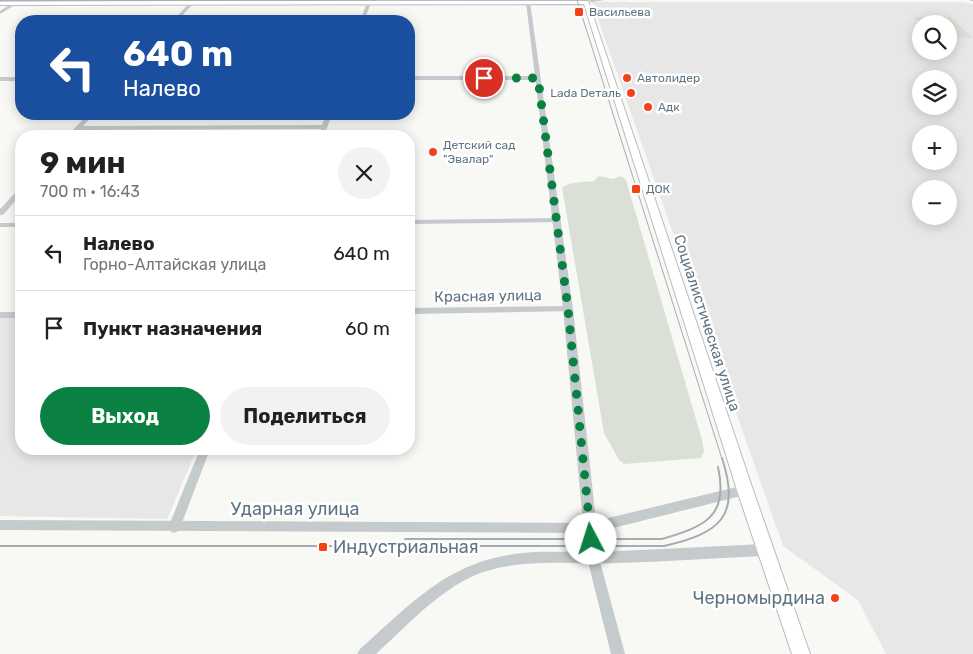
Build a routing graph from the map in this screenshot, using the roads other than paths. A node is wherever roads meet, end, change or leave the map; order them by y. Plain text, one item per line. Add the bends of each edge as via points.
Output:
1 (603, 0) edge
2 (194, 1) edge
3 (370, 1) edge
4 (528, 1) edge
5 (586, 2) junction
6 (0, 3) edge
7 (16, 3) junction
8 (0, 13) edge
9 (181, 15) edge
10 (364, 15) edge
11 (415, 78) edge
12 (538, 78) junction
13 (0, 79) edge
14 (15, 79) edge
15 (85, 120) edge
16 (327, 120) edge
17 (324, 127) junction
18 (78, 128) joint
19 (323, 130) edge
20 (15, 197) edge
21 (0, 214) edge
22 (557, 220) junction
23 (415, 222) edge
24 (0, 225) edge
25 (15, 225) edge
26 (568, 309) junction
27 (415, 310) edge
28 (15, 314) edge
29 (0, 315) edge
30 (204, 455) edge
31 (745, 490) junction
32 (0, 525) edge
33 (174, 528) junction
34 (590, 528) junction
35 (765, 550) junction
36 (593, 558) junction
37 (365, 654) edge
38 (618, 654) edge
39 (801, 654) edge

1 - 5 street
2 - 3 main road
2 - 7 main road
2 - 9 street
3 - 4 main road
3 - 10 street
4 - 5 main road
4 - 12 street
5 - 31 main road, Социалистическая улица
6 - 7 main road
7 - 8 street
11 - 12 street
12 - 22 street
13 - 14 street
15 - 18 street
16 - 17 street
17 - 18 street
17 - 19 street
20 - 21 street
22 - 23 street
22 - 26 street
24 - 25 street
26 - 27 street, Красная улица
26 - 34 street
28 - 29 street
30 - 33 street
31 - 34 street, Ударная улица
31 - 35 main road, Социалистическая улица
32 - 33 street, Ударная улица
33 - 34 street, Ударная улица
34 - 36 street
35 - 36 street
35 - 39 main road, Социалистическая улица
36 - 37 street via 523,558 463,574 433,594
36 - 38 street

